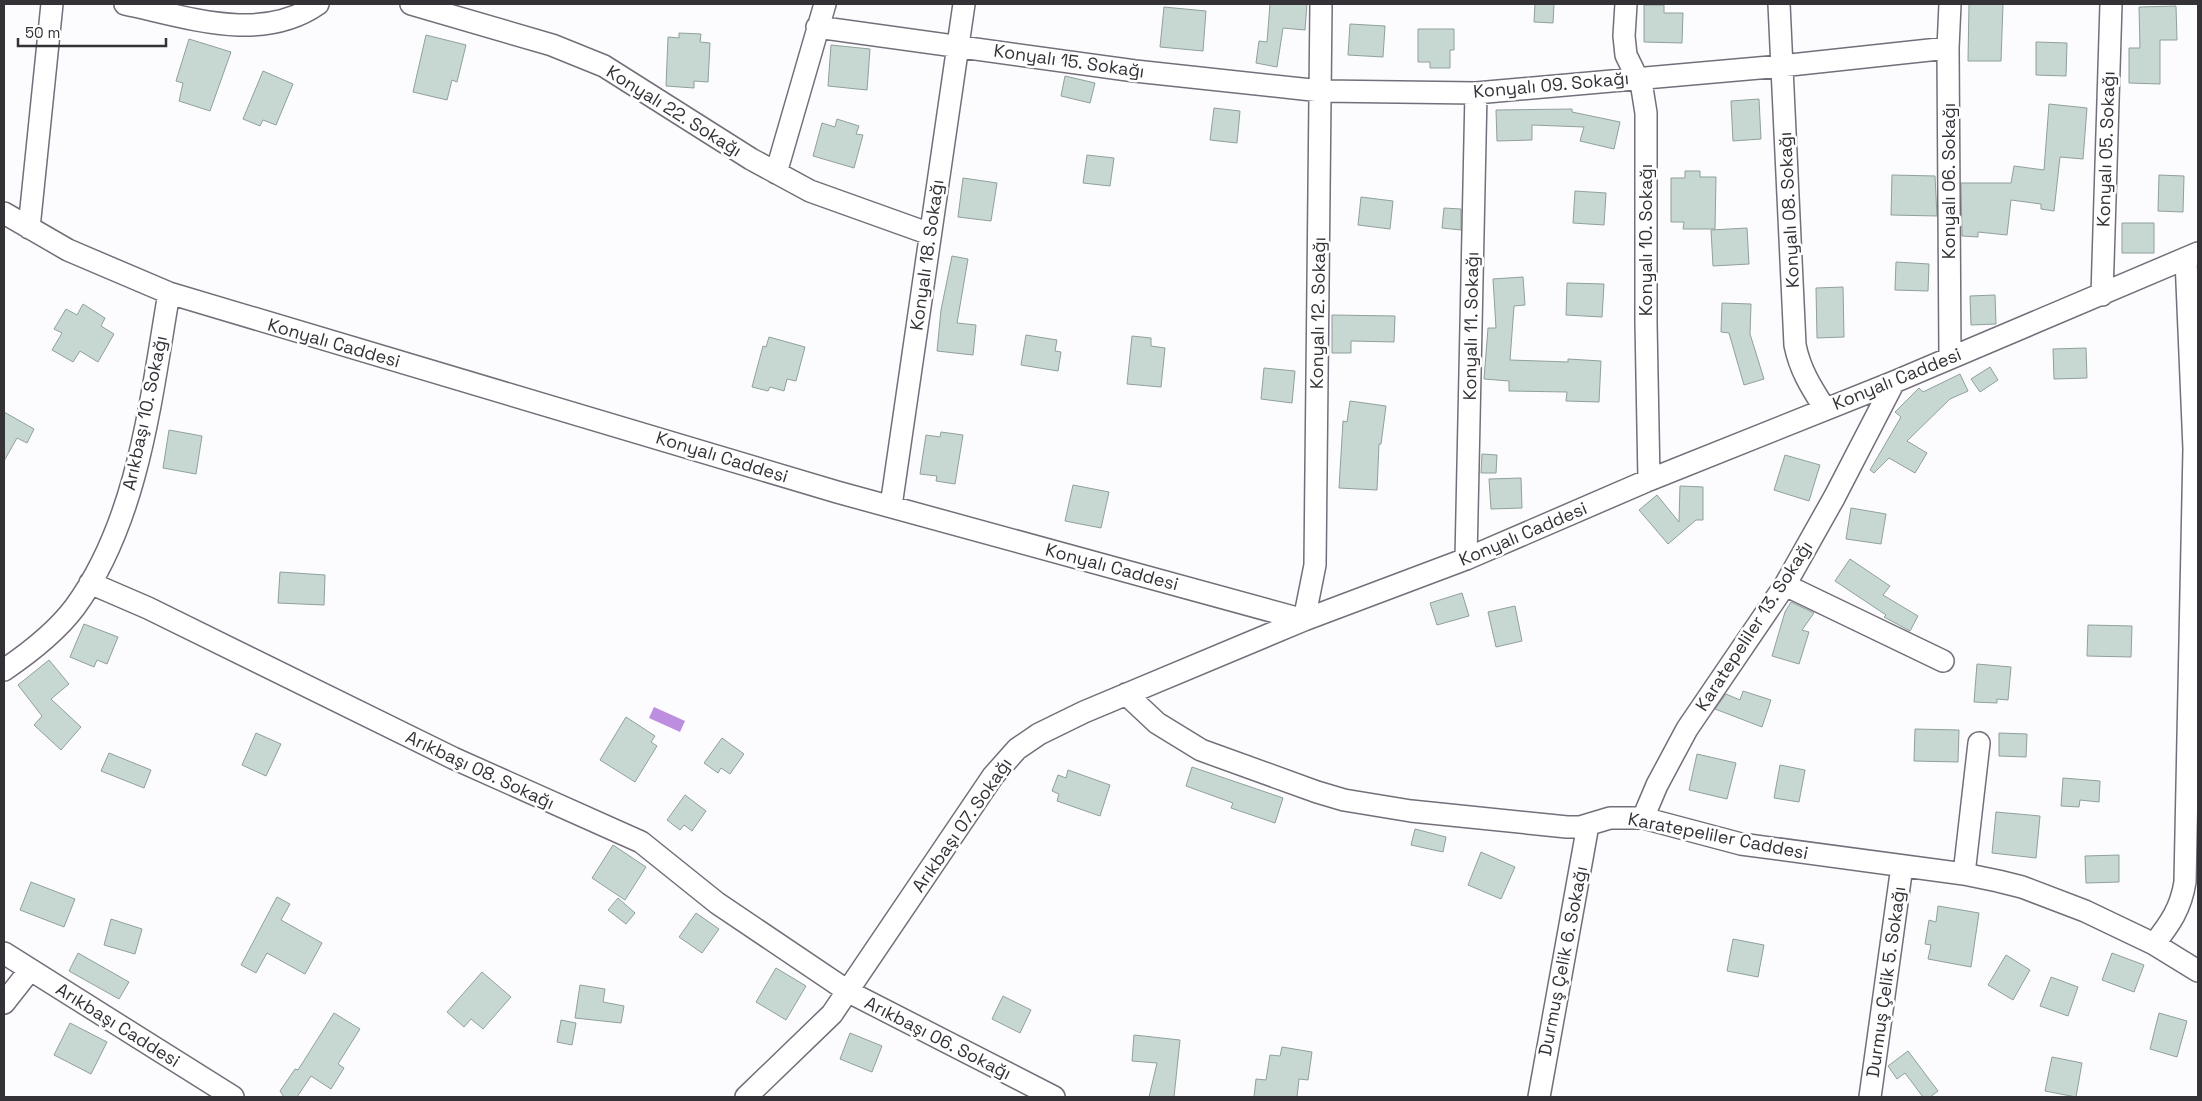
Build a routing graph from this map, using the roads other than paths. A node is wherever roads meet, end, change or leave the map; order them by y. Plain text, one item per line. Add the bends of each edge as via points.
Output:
1 (52, 4) edge
2 (124, 4) edge
3 (318, 4) edge
4 (411, 4) edge
5 (825, 4) edge
6 (964, 4) edge
7 (1321, 4) edge
8 (1626, 4) edge
9 (1778, 4) edge
10 (1950, 4) edge
11 (2111, 4) edge
12 (817, 27) junction
13 (959, 46) junction
14 (1948, 48) junction
15 (1781, 66) junction
16 (1637, 78) junction
17 (1321, 92) junction
18 (1476, 92) junction
19 (776, 173) junction
20 (4, 213) edge
21 (29, 228) junction
22 (930, 234) junction
23 (2192, 256) edge
24 (169, 293) junction
25 (2102, 295) junction
26 (1950, 358) junction
27 (1894, 382) junction
28 (1825, 409) junction
29 (1649, 480) junction
30 (891, 506) junction
31 (1466, 559) junction
32 (90, 584) junction
33 (1785, 585) junction
34 (1304, 620) junction
35 (1943, 661) dead end
36 (4, 670) edge
37 (1126, 694) junction
38 (2194, 698) edge
39 (1978, 743) dead end
40 (1643, 818) junction
41 (1588, 825) junction
42 (1902, 866) junction
43 (1964, 874) junction
44 (2154, 944) junction
45 (4, 953) edge
46 (30, 970) junction
47 (2198, 971) edge
48 (848, 992) junction
49 (4, 1004) edge
50 (234, 1097) edge
51 (746, 1097) edge
52 (1054, 1097) edge
53 (1539, 1097) edge
54 (1870, 1097) edge

1 - 21 street
2 - 3 street via 228,25 276,23 300,15
4 - 19 street, Konyalı 22. Sokağı via 552,45 604,66
5 - 12 street
6 - 13 street, Konyalı 18. Sokağı
7 - 17 street, Konyalı 12. Sokağı
8 - 16 street, Konyalı 10. Sokağı via 1626,56
9 - 15 street, Konyalı 08. Sokağı
10 - 14 street, Konyalı 06. Sokağı
11 - 25 street, Konyalı 05. Sokağı
12 - 13 street, Konyalı 15. Sokağı
12 - 19 street
13 - 17 street, Konyalı 15. Sokağı via 1135,71
13 - 22 street, Konyalı 18. Sokağı
14 - 15 street, Konyalı 09. Sokağı
14 - 26 street, Konyalı 06. Sokağı
15 - 16 street, Konyalı 09. Sokağı
15 - 28 street, Konyalı 08. Sokağı via 1795,345 1799,365
16 - 18 street, Konyalı 09. Sokağı
16 - 29 street, Konyalı 10. Sokağı via 1646,113
17 - 18 street, Konyalı 09. Sokağı
17 - 34 street, Konyalı 12. Sokağı via 1314,565
18 - 31 street, Konyalı 11. Sokağı
19 - 22 street, Konyalı 22. Sokağı via 826,198
20 - 21 street, Konyalı Caddesi
21 - 24 street, Konyalı Caddesi via 68,250
22 - 30 street, Konyalı 18. Sokağı
23 - 25 street, Konyalı Caddesi
23 - 38 street
24 - 30 street, Konyalı Caddesi
24 - 32 street, Arıkbaşı 10. Sokağı via 139,455 127,498
25 - 26 street, Konyalı Caddesi
26 - 27 street, Konyalı Caddesi
27 - 28 street, Konyalı Caddesi
27 - 33 street, Karatepeliler 13. Sokağı
28 - 29 street, Konyalı Caddesi
29 - 31 street, Konyalı Caddesi
30 - 34 street, Konyalı Caddesi
31 - 34 street, Konyalı Caddesi
32 - 36 street, Arıkbaşı 10. Sokağı via 59,625
32 - 48 street, Arıkbaşı 08. Sokağı via 156,612 535,797 641,842 716,902
33 - 35 street
33 - 40 street, Karatepeliler 13. Sokağı via 1687,729
34 - 37 street, Arıkbaşı 07. Sokağı
37 - 41 street, Karatepeliler Caddesi via 1157,723 1201,750 1317,792 1411,811 1541,826
37 - 48 street, Arıkbaşı 07. Sokağı via 1039,734 1017,749 993,776
38 - 44 street via 2185,882 2174,919
39 - 43 street
40 - 41 street, Karatepeliler Caddesi via 1610,818
40 - 42 street, Karatepeliler Caddesi via 1741,844
41 - 53 street, Durmuş Çelik 6. Sokağı
42 - 43 street, Karatepeliler Caddesi
42 - 54 street, Durmuş Çelik 5. Sokağı
43 - 44 street, Karatepeliler Caddesi via 2047,896
44 - 47 street, Karatepeliler Caddesi
45 - 46 street, Arıkbaşı Caddesi
46 - 49 street
46 - 50 street, Arıkbaşı Caddesi
48 - 51 street, Arıkbaşı 07. Sokağı via 809,1038
48 - 52 street, Arıkbaşı 06. Sokağı

